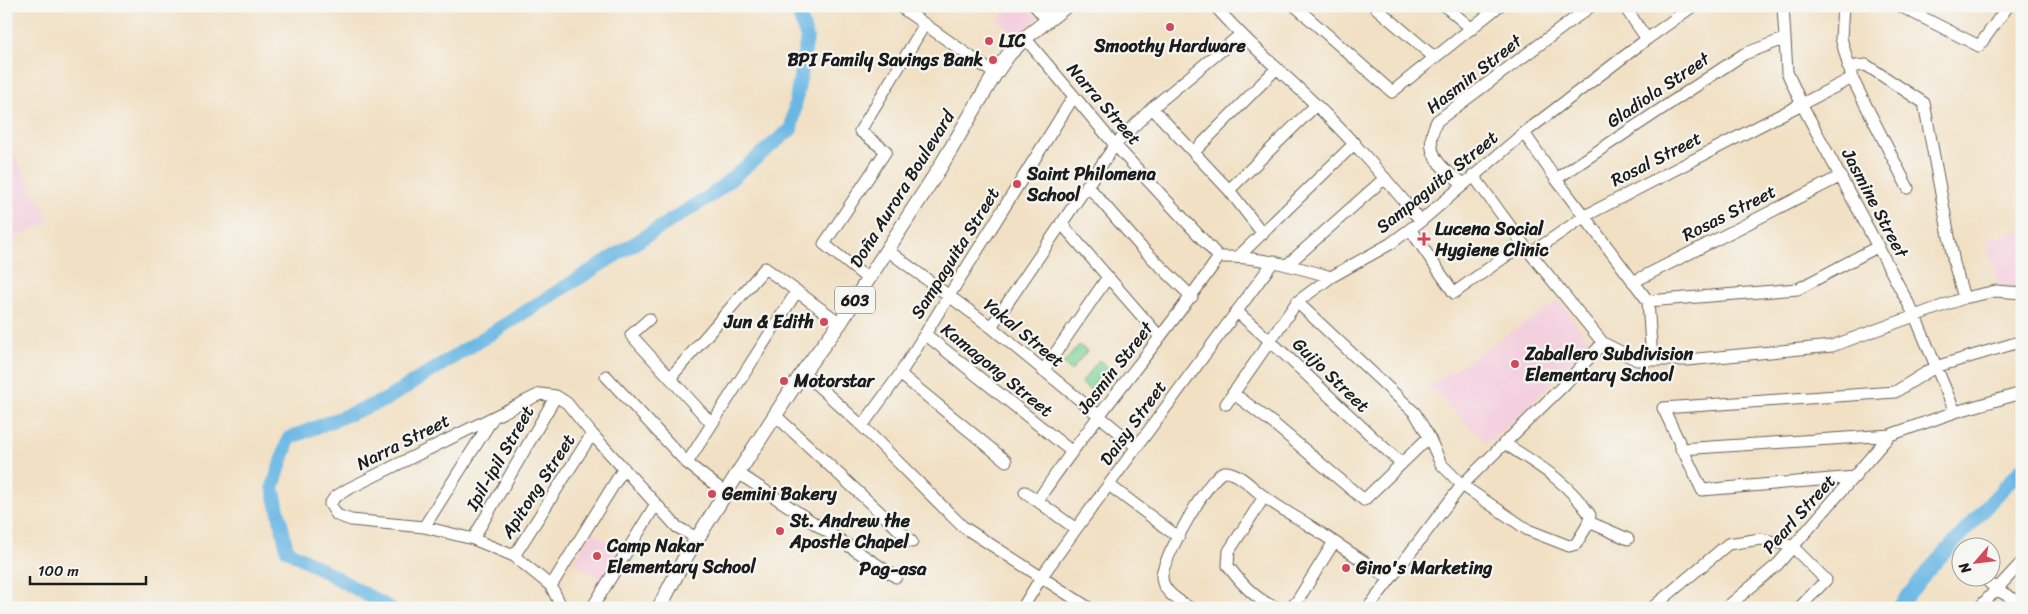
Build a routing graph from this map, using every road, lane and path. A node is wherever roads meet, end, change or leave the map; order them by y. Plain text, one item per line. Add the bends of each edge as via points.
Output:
1 (900, 6) edge
2 (1035, 6) edge
3 (1066, 6) edge
4 (1215, 6) edge
5 (1295, 6) edge
6 (1374, 6) edge
7 (1445, 6) edge
8 (1500, 6) edge
9 (1591, 6) edge
10 (1624, 6) edge
11 (1693, 6) edge
12 (1783, 6) edge
13 (1843, 6) edge
14 (1900, 6) edge
15 (2008, 6) edge
16 (1046, 20) junction
17 (924, 24) junction
18 (1472, 29) junction
19 (1240, 35) junction
20 (1025, 38) junction
21 (1647, 39) junction
22 (1784, 39) junction
23 (1435, 58) junction
24 (1848, 67) junction
25 (1276, 69) junction
26 (995, 74) junction
27 (1852, 78) junction
28 (1074, 96) junction
29 (1802, 104) junction
30 (1316, 105) junction
31 (1152, 108) junction
32 (1524, 134) junction
33 (1354, 143) junction
34 (1115, 145) junction
35 (1194, 152) junction
36 (1473, 175) junction
37 (1841, 176) junction
38 (1385, 178) junction
39 (1556, 179) junction
40 (1463, 183) junction
41 (1086, 185) junction
42 (1908, 188) dead end
43 (1229, 190) junction
44 (1585, 216) junction
45 (1421, 221) junction
46 (1061, 224) junction
47 (1410, 230) junction
48 (1263, 234) junction
49 (1522, 244) junction
50 (1879, 246) junction
51 (887, 250) junction
52 (1531, 253) junction
53 (1219, 256) junction
54 (1239, 256) junction
55 (1274, 261) junction
56 (1288, 264) junction
57 (1108, 277) junction
58 (1331, 278) junction
59 (868, 279) junction
60 (1633, 282) junction
61 (797, 291) junction
62 (2022, 293) edge
63 (948, 295) junction
64 (1192, 297) junction
65 (1964, 298) junction
66 (1648, 301) junction
67 (1297, 302) junction
68 (1237, 312) junction
69 (1916, 316) junction
70 (649, 319) dead end
71 (840, 323) junction
72 (991, 327) junction
73 (926, 334) junction
74 (1160, 337) junction
75 (1270, 340) junction
76 (1602, 343) junction
77 (2022, 345) edge
78 (1652, 360) junction
79 (1935, 367) junction
80 (1043, 371) junction
81 (803, 372) junction
82 (900, 374) junction
83 (606, 376) dead end
84 (670, 378) junction
85 (1233, 393) junction
86 (2022, 394) edge
87 (556, 396) junction
88 (1226, 404) dead end
89 (1954, 412) junction
90 (775, 415) junction
91 (494, 416) junction
92 (1101, 416) junction
93 (711, 423) junction
94 (862, 426) junction
95 (592, 434) junction
96 (1890, 435) junction
97 (1429, 436) junction
98 (1504, 443) junction
99 (1137, 447) junction
100 (1681, 448) junction
101 (1070, 451) junction
102 (1006, 461) dead end
103 (687, 463) junction
104 (1401, 464) junction
105 (624, 468) junction
106 (738, 472) junction
107 (1856, 477) junction
108 (1110, 485) junction
109 (1462, 485) junction
110 (1025, 492) dead end
111 (726, 493) junction
112 (1264, 497) junction
113 (1038, 500) junction
114 (656, 504) junction
115 (1589, 522) junction
116 (424, 527) junction
117 (1076, 529) junction
118 (1178, 537) junction
119 (697, 538) junction
120 (473, 539) junction
121 (1628, 539) dead end
122 (912, 542) dead end
123 (1334, 542) junction
124 (1792, 546) junction
125 (514, 556) junction
126 (2022, 563) edge
127 (1042, 576) junction
128 (896, 578) dead end
129 (1390, 579) junction
130 (551, 586) junction
131 (1994, 586) edge
132 (1996, 588) junction
133 (2022, 604) edge
134 (1024, 607) edge
135 (562, 608) edge
136 (592, 608) edge
137 (658, 608) edge
138 (1089, 608) edge
139 (1190, 608) edge
140 (1278, 608) edge
141 (1288, 608) edge
142 (1368, 608) edge
143 (1652, 608) edge
144 (1726, 608) edge
145 (1799, 608) edge
146 (1979, 608) edge

1 - 17 street
2 - 16 street
3 - 16 main road, Doña Aurora Boulevard / 603
4 - 19 street
5 - 23 street via 1392,92
6 - 23 street
7 - 18 street
8 - 18 street
9 - 40 street, Hasmin Street via 1437,121 1431,133 1430,147 1447,173
10 - 21 street
11 - 21 street, Sampaguita Street
12 - 22 street, Jasmine Street
13 - 24 street via 1841,38
14 - 15 street via 1979,46
16 - 20 main road, Doña Aurora Boulevard / 603
17 - 26 street
17 - 59 street via 860,131 886,151 824,244
18 - 23 street
19 - 25 street
19 - 31 street
20 - 26 main road, Doña Aurora Boulevard / 603
20 - 28 street, Narra Street
21 - 32 street, Sampaguita Street
22 - 29 street, Jasmine Street via 1787,72
22 - 39 street, Gladiola Street via 1744,54
24 - 27 street
24 - 65 street via 1866,65 1924,103 1954,263
25 - 30 street
25 - 35 street
26 - 51 main road, Doña Aurora Boulevard / 603
27 - 29 street, Rosal Street
27 - 42 street
28 - 34 street, Narra Street
28 - 63 street, Sampaguita Street
29 - 37 street, Jasmine Street
29 - 44 street, Rosal Street
30 - 33 street
30 - 43 street
31 - 34 street
31 - 35 street
32 - 36 street, Sampaguita Street
32 - 39 street
33 - 38 street
33 - 48 street
34 - 41 street
34 - 53 street, Narra Street
35 - 43 street
36 - 40 street, Sampaguita Street
36 - 49 street
37 - 50 street, Jasmine Street
37 - 60 street, Rosas Street
38 - 45 street
38 - 56 street
39 - 44 street
40 - 45 street, Sampaguita Street
41 - 46 street
41 - 64 street via 1141,247
43 - 48 street
44 - 52 street, Rosal Street
44 - 60 street
45 - 47 street, Sampaguita Street
46 - 57 street
46 - 72 street
47 - 49 street via 1454,292
47 - 58 street, Sampaguita Street
48 - 54 street
49 - 52 street
50 - 66 street via 1798,289
50 - 69 street, Jasmine Street
51 - 59 main road, Doña Aurora Boulevard / 603
51 - 63 street, Yakal Street
52 - 76 street
53 - 54 street
53 - 64 street, Jasmin Street
54 - 55 street
55 - 56 street
55 - 68 street, Daisy Street
56 - 58 street
57 - 74 street
57 - 80 street
58 - 67 street, Sampaguita Street
59 - 71 main road, Doña Aurora Boulevard / 603
60 - 66 street
61 - 71 street
61 - 84 street via 765,268
61 - 93 street
62 - 65 street via 1996,291
63 - 72 street, Yakal Street
63 - 73 street, Sampaguita Street
64 - 74 street, Jasmin Street
65 - 69 street
66 - 78 street
67 - 75 street, Sampaguita Street
67 - 97 street via 1415,413
68 - 75 street, Guijo Street
68 - 99 street, Daisy Street
69 - 78 street via 1832,346 1687,360
69 - 79 street, Jasmine Street
70 - 84 street via 631,335
71 - 81 main road, Doña Aurora Boulevard / 603
72 - 80 street, Yakal Street
73 - 82 street, Sampaguita Street
73 - 101 street, Kamagong Street
74 - 92 street, Jasmin Street
75 - 85 street, Sampaguita Street
75 - 104 street, Guijo Street
76 - 78 street via 1637,360
76 - 98 street
77 - 79 street via 2016,343
79 - 89 street, Jasmine Street
79 - 100 street via 1895,392 1663,408
80 - 92 street, Yakal Street
81 - 90 main road, Doña Aurora Boulevard / 603
81 - 94 street
82 - 94 street, Sampaguita Street
82 - 102 street
83 - 103 street
84 - 93 street
85 - 88 street, Sampaguita Street
85 - 104 street via 1364,500
86 - 89 street
87 - 91 street, Narra Street via 540,394
87 - 95 street via 567,403
87 - 120 street, Ipil-ipil Street
89 - 96 street
90 - 106 main road, Doña Aurora Boulevard / 603
90 - 122 street
91 - 116 street
91 - 116 street, Narra Street via 348,489 330,504 337,515 351,520
92 - 99 street, Yakal Street
92 - 101 street, Jasmin Street
93 - 103 street
94 - 127 street via 962,526
95 - 105 street
95 - 125 street, Apitong Street
96 - 100 street
96 - 107 street, Pearl Street
97 - 104 street
97 - 109 street via 1441,464
98 - 109 street
98 - 115 street via 1561,480 1590,515
99 - 108 street, Daisy Street
100 - 107 street via 1702,490
101 - 113 street, Jasmin Street
103 - 111 street
105 - 114 street
105 - 130 street
106 - 111 main road, Doña Aurora Boulevard / 603
106 - 128 street
107 - 124 street, Pearl Street
108 - 117 street, Daisy Street
108 - 118 street
109 - 115 street via 1528,530 1569,546 1576,544
109 - 129 street
110 - 113 street
111 - 119 main road, Doña Aurora Boulevard / 603
112 - 118 street via 1236,475 1224,472 1217,475
112 - 123 street
112 - 140 street via 1230,551 1228,566 1254,595
113 - 117 street
114 - 119 street via 677,527
114 - 136 street
115 - 121 street
116 - 120 street, Narra Street
117 - 127 street, Daisy Street
118 - 139 street via 1162,574 1163,585
119 - 137 main road, Doña Aurora Boulevard / 603
120 - 125 street, Narra Street
123 - 129 street
123 - 141 street via 1296,603
124 - 143 street via 1762,539 1728,544
124 - 144 street, Pearl Street via 1778,564
124 - 145 street via 1826,580
125 - 130 street, Narra Street
126 - 132 street
127 - 134 street, Daisy Street
127 - 138 street
129 - 142 street
130 - 135 street, Narra Street
131 - 132 street
132 - 133 street
132 - 146 street

